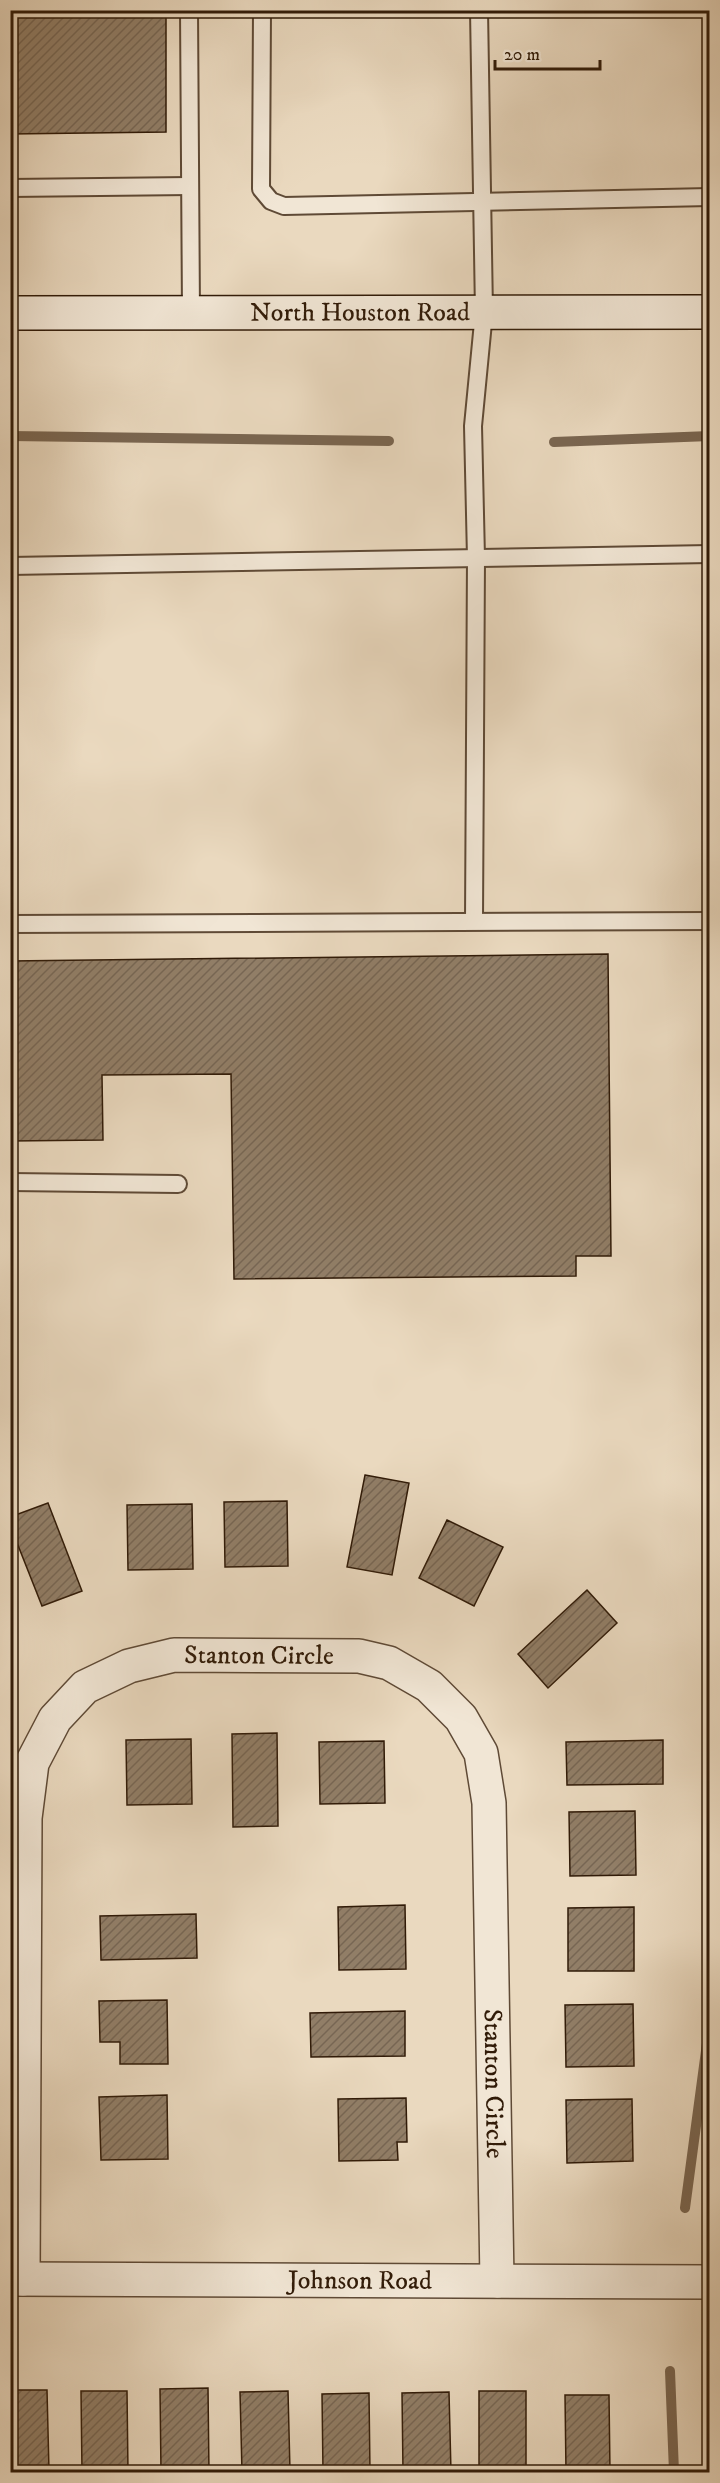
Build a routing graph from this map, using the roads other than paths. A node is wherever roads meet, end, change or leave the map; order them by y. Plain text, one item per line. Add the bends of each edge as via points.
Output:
1 (189, 10) edge
2 (262, 10) edge
3 (479, 10) edge
4 (190, 186) junction
5 (10, 188) edge
6 (710, 197) edge
7 (482, 200) junction
8 (484, 312) junction
9 (710, 312) edge
10 (10, 313) edge
11 (191, 313) junction
12 (710, 554) edge
13 (476, 558) junction
14 (10, 566) edge
15 (474, 921) junction
16 (710, 921) edge
17 (10, 924) edge
18 (10, 1182) edge
19 (178, 1184) dead end
20 (17, 2279) edge
21 (497, 2281) junction
22 (710, 2282) edge

1 - 4 lane
2 - 7 lane via 261,189 271,201 284,206
3 - 7 lane
4 - 5 lane
4 - 11 lane
6 - 7 lane
7 - 8 lane
8 - 9 street, North Houston Road
8 - 11 street, North Houston Road
8 - 13 lane via 473,426
10 - 11 street, North Houston Road
12 - 13 lane
13 - 14 lane
13 - 15 lane
15 - 16 lane
15 - 17 lane
18 - 19 lane
20 - 21 street, Johnson Road
20 - 21 street, Stanton Circle via 25,1818 32,1763 55,1719 85,1687 129,1666 174,1655 359,1656 389,1663 429,1686 462,1718 481,1753 489,1803
21 - 22 street, Johnson Road

